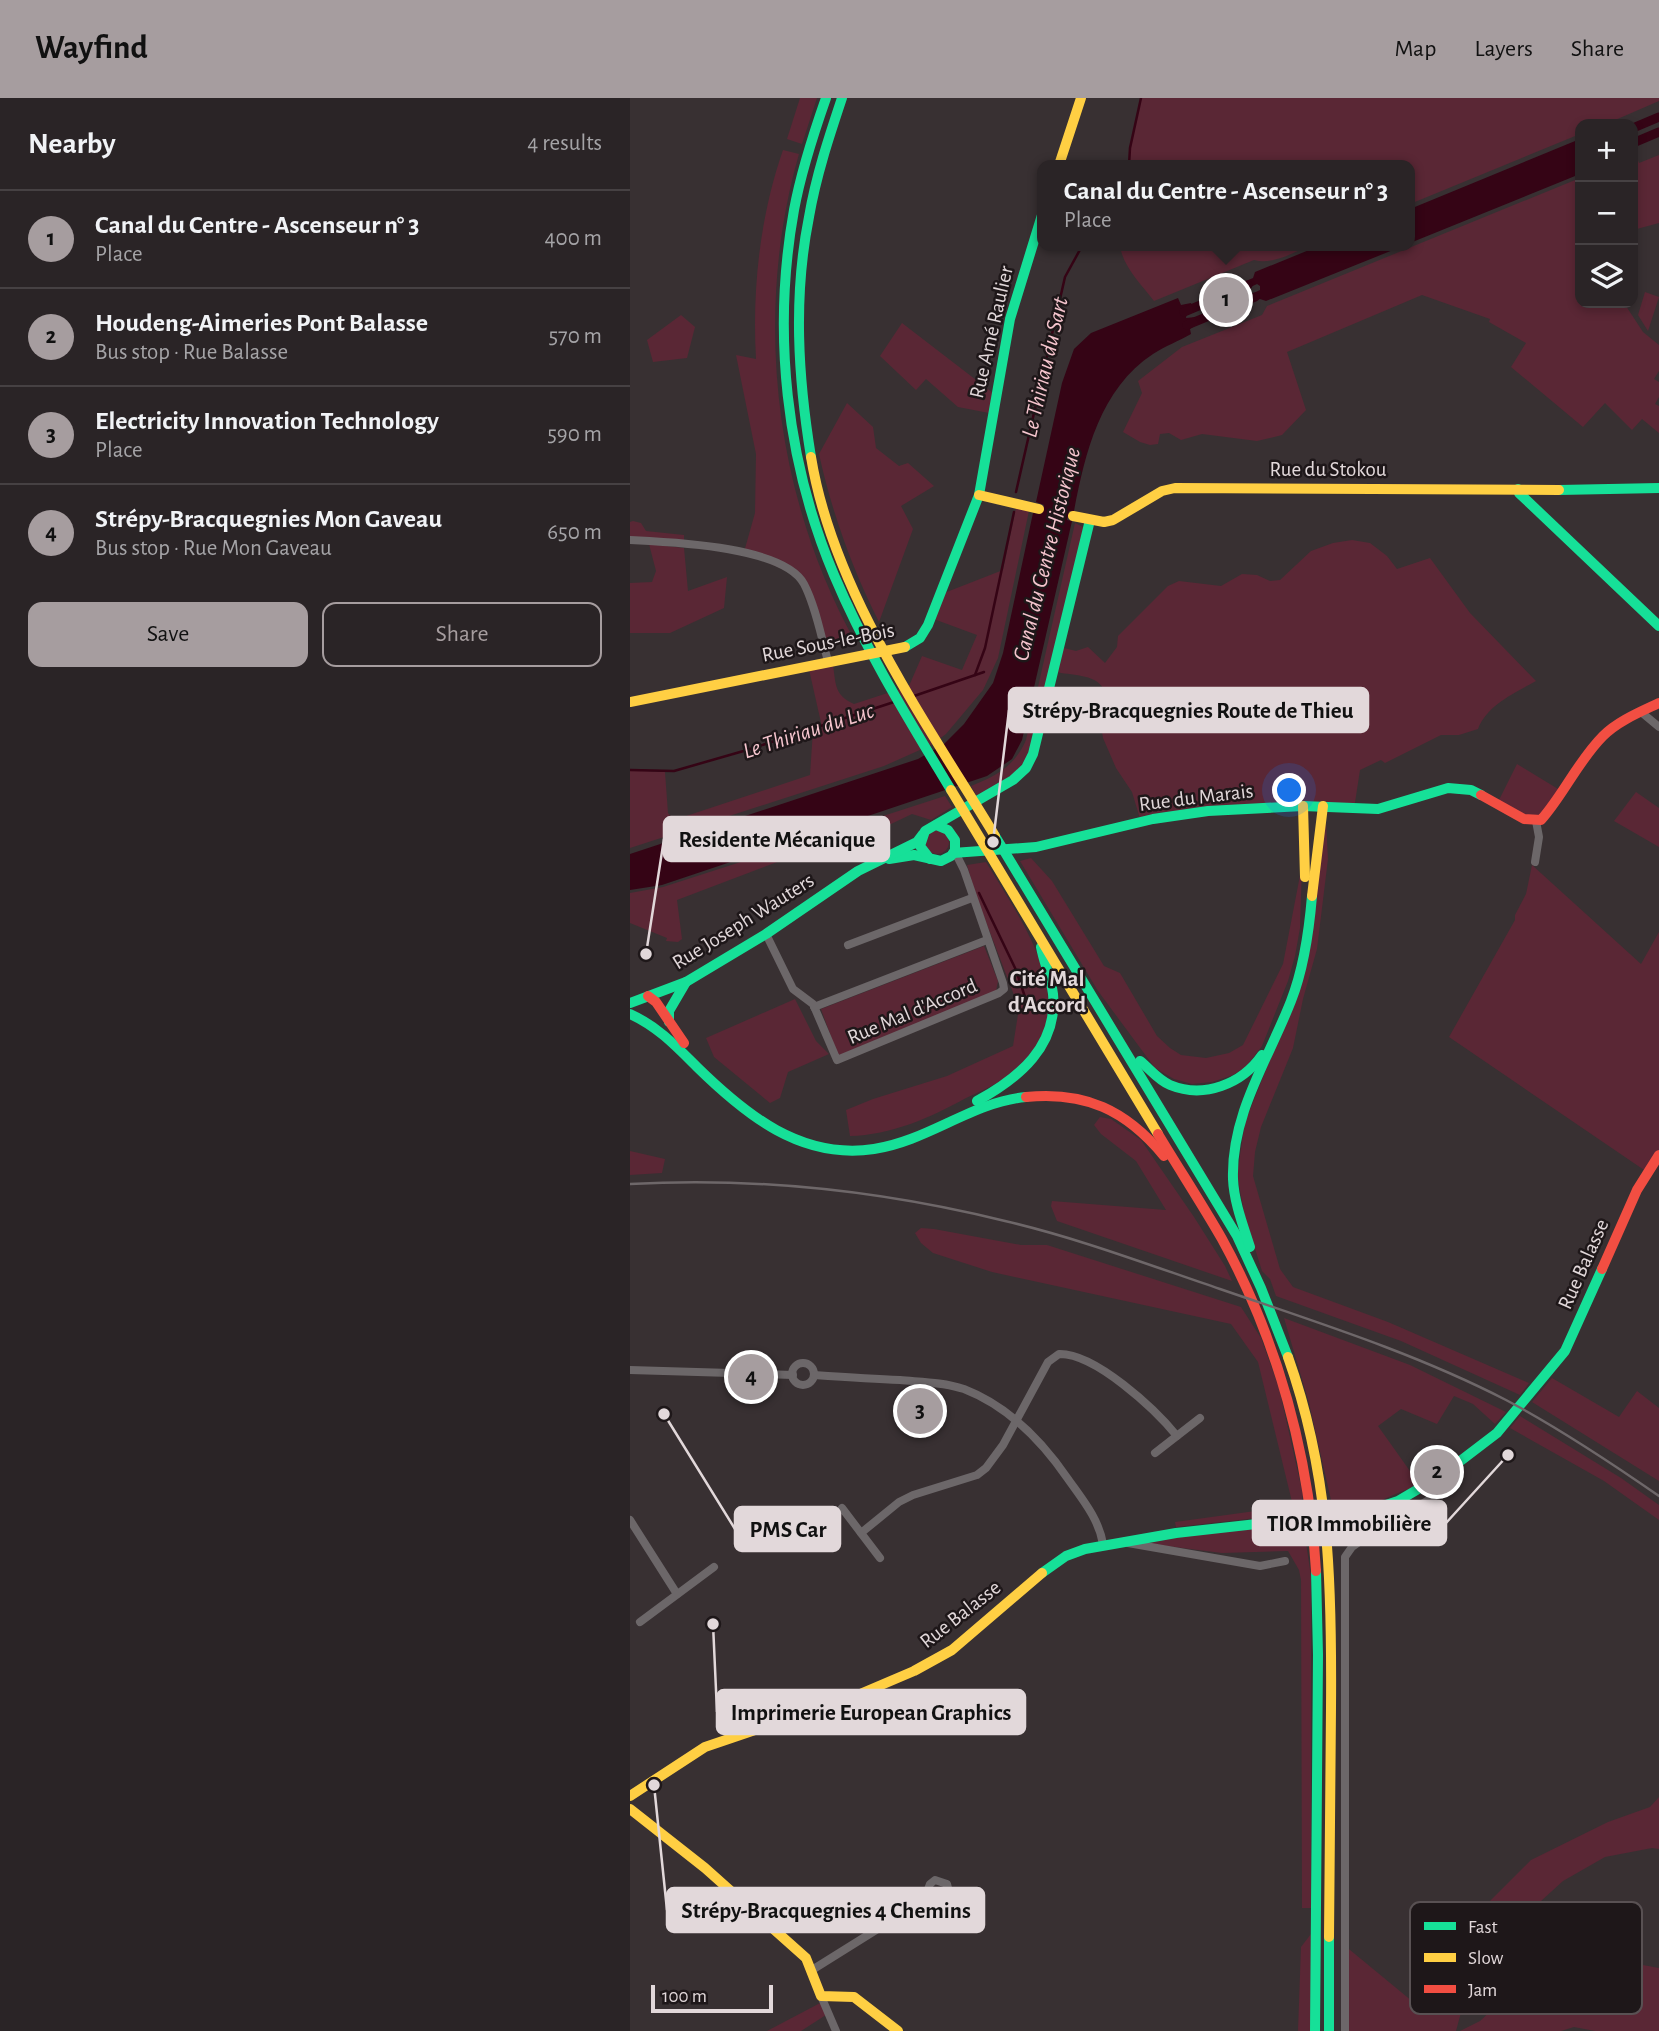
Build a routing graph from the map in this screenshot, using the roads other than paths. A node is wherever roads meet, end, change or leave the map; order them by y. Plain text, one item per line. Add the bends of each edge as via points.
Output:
1 (826, 98) edge
2 (842, 98) edge
3 (1081, 98) edge
4 (1061, 160) edge
5 (1037, 231) edge
6 (985, 460) joint
7 (1524, 488) junction
8 (1659, 488) edge
9 (979, 495) junction
10 (1035, 508) dead end
11 (1073, 516) dead end
12 (1090, 520) junction
13 (630, 540) edge
14 (1659, 626) edge
15 (828, 662) junction
16 (630, 702) edge
17 (1659, 703) edge
18 (1641, 712) junction
19 (1659, 727) edge
20 (1303, 806) junction
21 (1323, 806) junction
22 (966, 808) junction
23 (1536, 821) junction
24 (936, 825) junction
25 (925, 831) junction
26 (953, 848) junction
27 (979, 851) junction
28 (930, 859) junction
29 (1535, 862) dead end
30 (872, 864) junction
31 (964, 870) junction
32 (972, 898) junction
33 (766, 934) junction
34 (1040, 936) junction
35 (987, 940) junction
36 (848, 945) dead end
37 (686, 982) junction
38 (648, 996) junction
39 (630, 1003) edge
40 (814, 1007) junction
41 (630, 1014) edge
42 (669, 1022) junction
43 (654, 1025) junction
44 (1127, 1052) junction
45 (1659, 1155) edge
46 (1179, 1167) junction
47 (1256, 1275) junction
48 (630, 1370) edge
49 (793, 1375) junction
50 (814, 1375) junction
51 (1200, 1418) dead end
52 (1016, 1419) junction
53 (1177, 1436) junction
54 (1156, 1453) dead end
55 (1442, 1475) junction
56 (842, 1508) dead end
57 (630, 1520) edge
58 (861, 1533) junction
59 (1118, 1542) junction
60 (1103, 1544) junction
61 (880, 1558) dead end
62 (1285, 1561) dead end
63 (714, 1567) dead end
64 (677, 1594) junction
65 (640, 1622) dead end
66 (630, 1796) edge
67 (630, 1809) edge
68 (924, 1900) dead end
69 (812, 1970) junction
70 (821, 1996) junction
71 (836, 2031) edge
72 (898, 2031) edge
73 (1315, 2031) edge
74 (1329, 2031) edge
75 (1345, 2031) edge

1 - 34 main road via 793,215 783,297 788,404 802,480 825,553 860,631
2 - 44 main road via 823,150 807,218 798,296 798,365 807,440 825,515 851,583 909,693
3 - 4 main road
5 - 6 main road, Rue Amé Raulier via 1010,319
6 - 9 main road, Rue Sous-le-Bois
7 - 8 main road, Rue du Stokou
7 - 12 main road, Rue du Stokou via 1175,488 1114,520
7 - 14 main road via 1519,494
9 - 10 main road
9 - 15 main road, Rue Sous-le-Bois via 920,638 904,648
11 - 12 main road
12 - 22 main road via 1034,754 1013,780
13 - 15 street via 736,550 790,569 804,584
15 - 16 main road, Rue Sous-le-Bois
17 - 18 main road
18 - 19 street
18 - 23 main road via 1605,734 1550,810
20 - 21 main road, Rue du Marais
20 - 27 main road, Rue du Marais via 1168,817 1045,846
20 - 44 main road via 1306,881 1301,937 1293,976 1260,1059 1237,1080 1196,1090 1160,1080
21 - 23 main road, Rue du Marais via 1378,809 1461,788
21 - 47 main road via 1299,978 1244,1112 1234,1151 1235,1194
22 - 24 main road
22 - 26 main road via 955,826
23 - 29 street
24 - 25 main road
24 - 26 main road via 946,827
25 - 28 main road via 920,846
25 - 30 main road, Rue Joseph Wauters via 917,842
26 - 27 main road, Rue du Marais
26 - 28 main road via 940,861
26 - 31 street via 954,859
27 - 31 street via 965,859
28 - 30 main road, Rue Joseph Wauters via 916,855
30 - 33 main road, Rue Joseph Wauters
31 - 32 street, Rue Mal d'Accord
32 - 35 street, Rue Mal d'Accord
32 - 36 street
33 - 37 main road, Rue Joseph Wauters
33 - 40 street, Rue Mal d'Accord via 797,994
34 - 42 main road via 1053,1013 1034,1061 997,1091 884,1139 824,1142 768,1120 735,1095
34 - 46 main road
35 - 40 street, Rue Mal d'Accord
35 - 40 street, Rue Mal d'Accord via 1004,989 846,1058 837,1060
37 - 38 main road, Rue Joseph Wauters
37 - 42 main road via 669,1011
38 - 39 main road, Rue Joseph Wauters
38 - 42 main road
38 - 43 main road
41 - 43 main road
43 - 46 main road via 746,1114 781,1136 812,1147 847,1151 886,1146 989,1104 1030,1094 1058,1094 1102,1105 1120,1115
44 - 47 main road
45 - 55 main road, Rue Balasse via 1637,1190 1565,1351 1503,1426
46 - 73 main road via 1237,1269 1263,1329 1290,1408 1309,1503 1318,1630
47 - 74 main road via 1304,1405 1327,1533 1332,1629
48 - 49 street
49 - 50 street via 795,1382 805,1385
49 - 50 street via 794,1368 803,1363 810,1365
50 - 52 street via 948,1385 978,1396
51 - 53 street
52 - 53 street via 1048,1362 1066,1354 1133,1391
52 - 58 street via 1003,1446 977,1475 913,1494
52 - 60 street via 1062,1470 1096,1521
53 - 54 street
55 - 59 main road, Rue Balasse via 1398,1501 1365,1511
55 - 75 street via 1437,1495 1362,1540 1345,1557
56 - 58 street
57 - 64 street
58 - 61 street
59 - 60 main road, Rue Balasse
59 - 62 street, Rue Balasse via 1260,1566
60 - 66 main road, Rue Balasse via 1066,1556 1043,1572 936,1661 853,1697 705,1747
63 - 64 street
64 - 65 street
67 - 69 main road via 705,1868 806,1958
68 - 69 street
69 - 70 main road
70 - 71 street
70 - 72 main road via 853,1997

